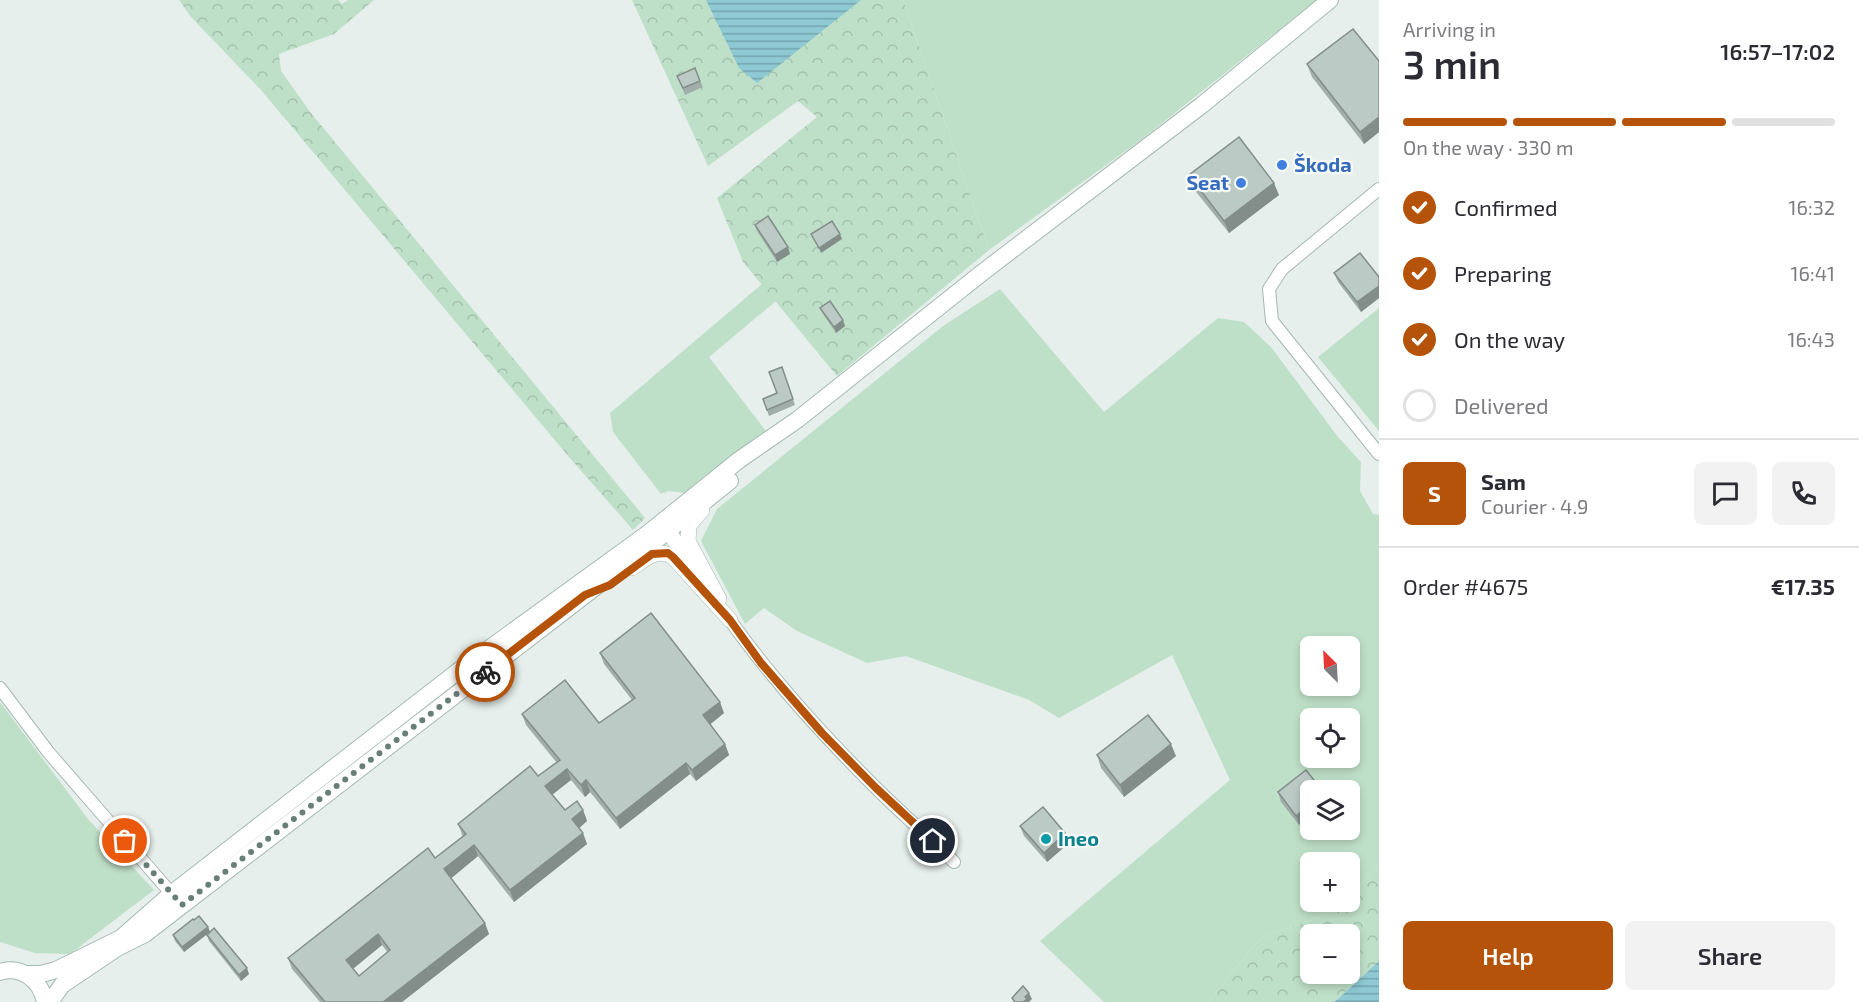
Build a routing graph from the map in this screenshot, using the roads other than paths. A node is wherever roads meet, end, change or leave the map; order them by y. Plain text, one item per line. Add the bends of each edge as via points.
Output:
1 (1330, 0) edge
2 (1379, 189) edge
3 (797, 420) junction
4 (1379, 454) edge
5 (728, 483) junction
6 (665, 526) junction
7 (585, 595) junction
8 (730, 620) junction
9 (0, 688) edge
10 (954, 862) dead end
11 (176, 899) junction
12 (0, 972) edge
13 (27, 975) junction
14 (45, 1002) edge
15 (50, 1002) edge

1 - 3 main road via 1202,105
2 - 4 street via 1282,269 1269,290 1272,321
3 - 5 main road
3 - 6 main road via 739,460
5 - 6 main road
5 - 8 street via 689,525 688,541
6 - 7 main road
6 - 8 street
6 - 11 main road via 647,534 457,672
7 - 8 street via 610,585 652,554 668,553
7 - 11 main road
8 - 10 street via 761,663 822,733
9 - 11 street via 49,753
11 - 13 main road via 102,948 56,970
11 - 15 main road via 145,934 62,985
12 - 13 main road
13 - 14 main road via 41,988

